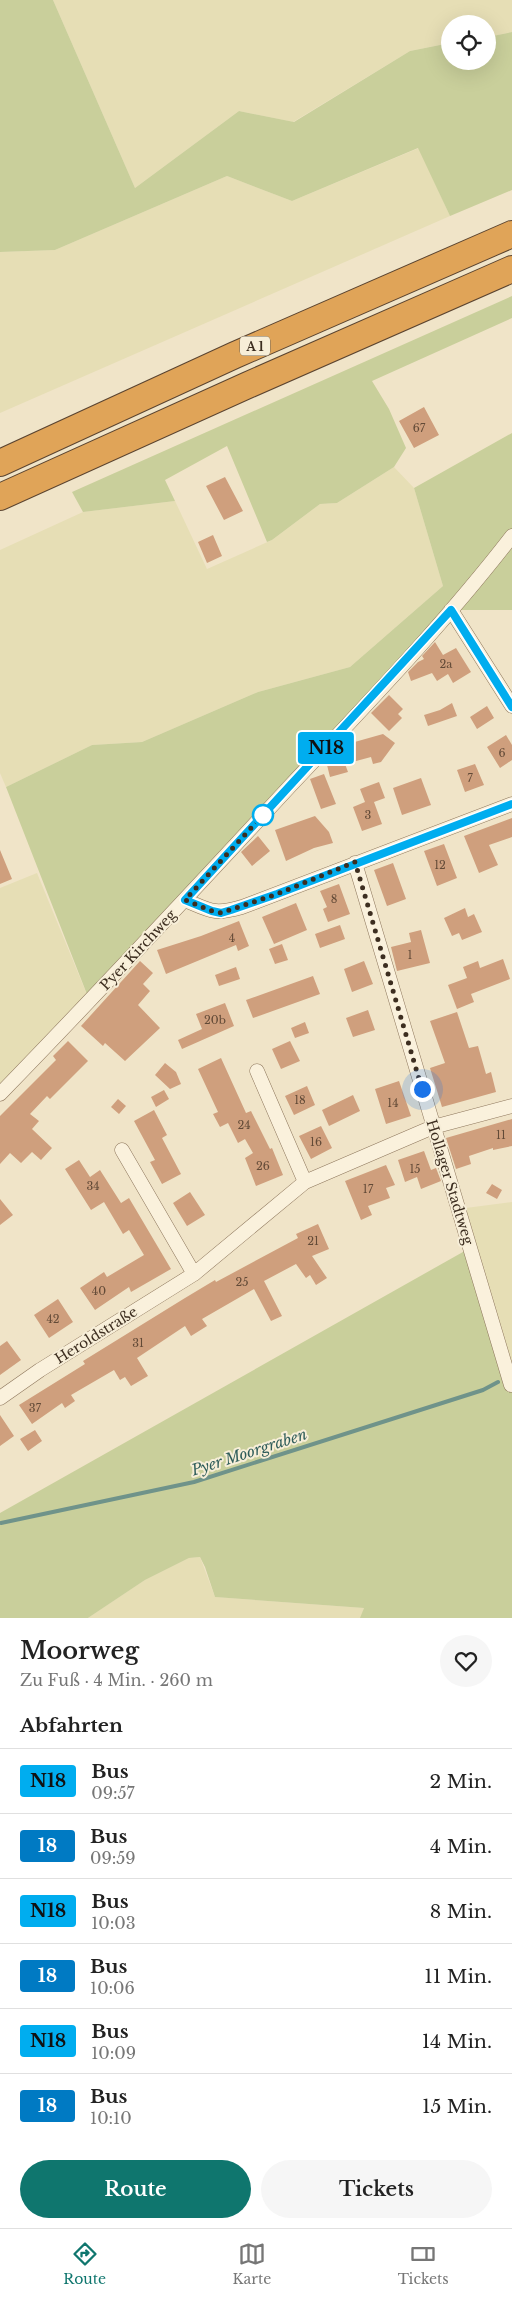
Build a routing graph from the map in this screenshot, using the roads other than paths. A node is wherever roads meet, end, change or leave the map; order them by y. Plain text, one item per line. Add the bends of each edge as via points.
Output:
1 (512, 234) edge
2 (512, 269) edge
3 (0, 463) edge
4 (0, 497) edge
5 (512, 536) edge
6 (451, 610) junction
7 (512, 706) edge
8 (512, 804) edge
9 (355, 862) junction
10 (185, 900) junction
11 (257, 1071) dead end
12 (0, 1094) edge
13 (512, 1106) edge
14 (433, 1127) junction
15 (122, 1150) dead end
16 (305, 1182) junction
17 (194, 1274) junction
18 (511, 1385) edge
19 (0, 1398) edge

1 - 3 highway, A 1 via 253,347
2 - 4 highway, A 1
5 - 6 street, Pyer Kirchweg
6 - 7 street
6 - 10 street, Pyer Kirchweg
8 - 9 street
9 - 10 street via 221,913
9 - 14 street, Hollager Stadtweg
10 - 12 street, Pyer Kirchweg
11 - 16 street
13 - 14 street, Heroldstraße
14 - 16 street, Heroldstraße
14 - 18 street, Hollager Stadtweg
15 - 17 street
16 - 17 street, Heroldstraße
17 - 19 street, Heroldstraße

